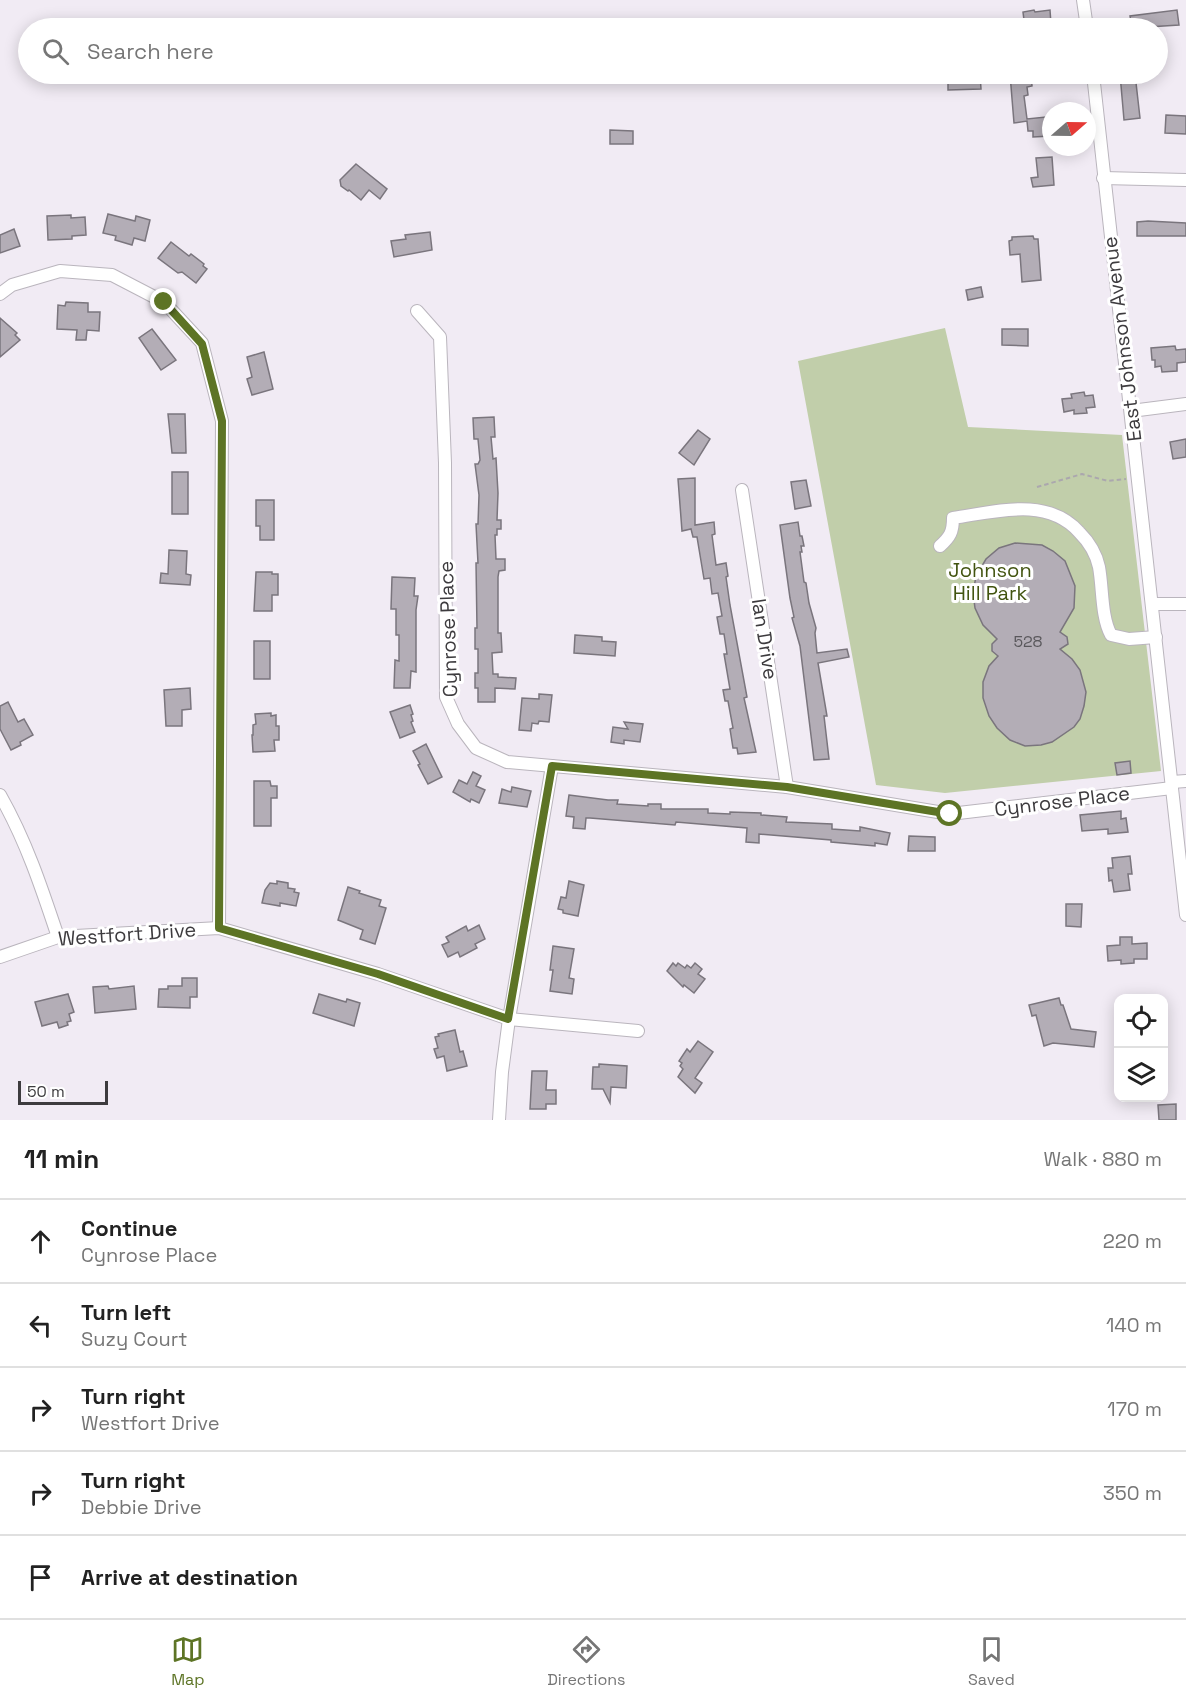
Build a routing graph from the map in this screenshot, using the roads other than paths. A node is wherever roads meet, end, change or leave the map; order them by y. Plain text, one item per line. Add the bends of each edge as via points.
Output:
1 (1083, 0) edge
2 (1086, 18) edge
3 (1093, 84) edge
4 (1103, 178) junction
5 (1186, 180) edge
6 (0, 294) edge
7 (417, 311) dead end
8 (1186, 404) edge
9 (1131, 411) junction
10 (742, 490) dead end
11 (940, 546) dead end
12 (1152, 604) junction
13 (1186, 604) edge
14 (1156, 637) junction
15 (552, 766) junction
16 (1186, 780) edge
17 (1172, 785) junction
18 (787, 787) junction
19 (0, 795) edge
20 (1186, 915) edge
21 (219, 928) junction
22 (58, 937) junction
23 (0, 957) edge
24 (508, 1019) junction
25 (638, 1031) dead end
26 (499, 1120) edge

1 - 2 street
3 - 4 street, East Johnson Avenue
4 - 5 street
4 - 9 street, East Johnson Avenue
6 - 21 street via 12,285 60,272 112,275 164,302 202,344 222,421
7 - 15 street, Cynrose Place via 440,337 446,463 447,697 458,724 476,748 507,762
8 - 9 street
9 - 12 street, East Johnson Avenue
10 - 18 street, Ian Drive
11 - 14 street via 953,530 953,518 1029,508 1049,512 1072,523 1090,543 1098,563 1105,619 1111,635 1129,639
12 - 13 street
12 - 14 street, East Johnson Avenue
14 - 17 street, East Johnson Avenue
15 - 18 street, Cynrose Place
15 - 24 street
16 - 17 street, Cynrose Place
17 - 18 street, Cynrose Place via 950,814
17 - 20 street, East Johnson Avenue
19 - 22 street via 30,854
21 - 22 street, Westfort Drive
21 - 24 street, Westfort Drive via 378,974
22 - 23 street, Westfort Drive
24 - 25 street, Westfort Drive
24 - 26 street

